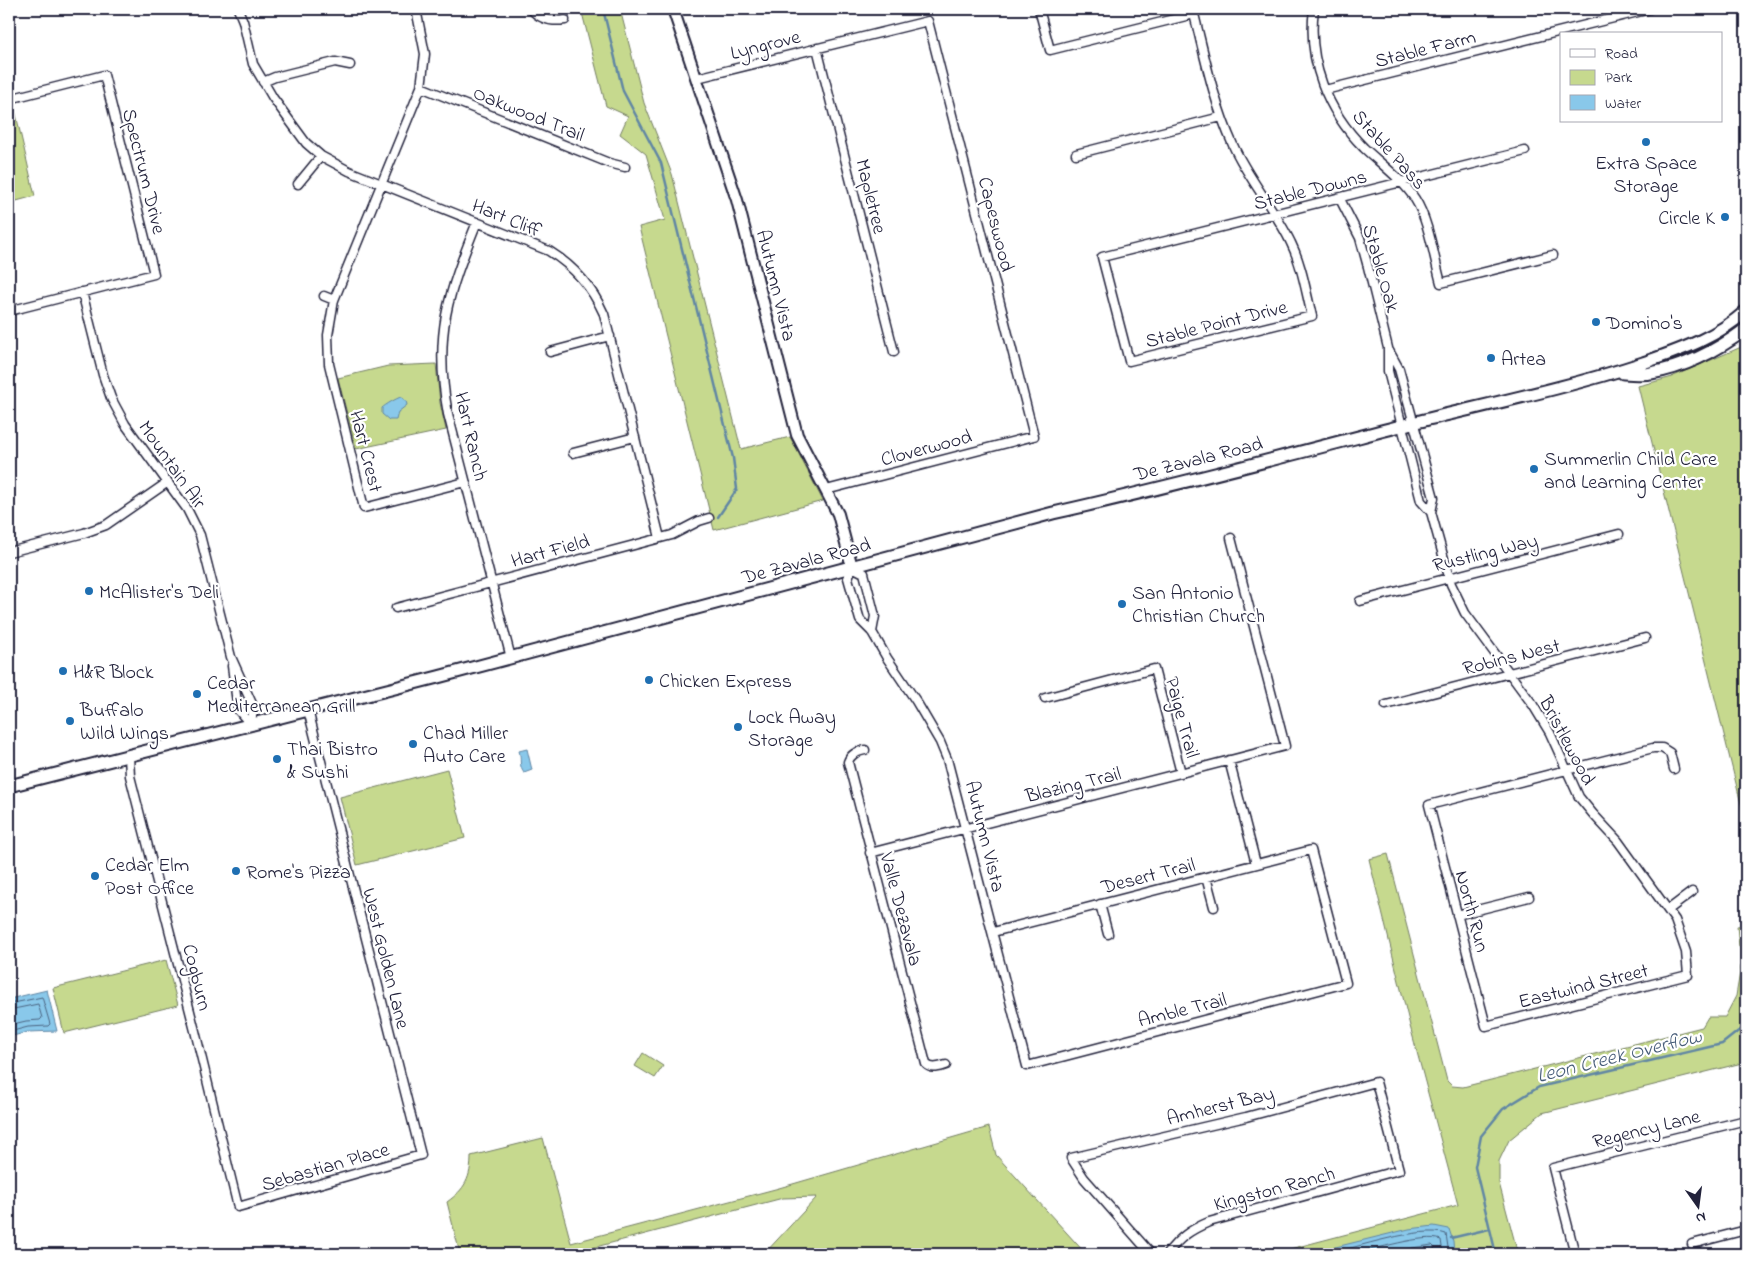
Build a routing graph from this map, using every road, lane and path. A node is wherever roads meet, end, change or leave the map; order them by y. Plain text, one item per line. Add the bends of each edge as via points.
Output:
1 (238, 9) edge
2 (416, 9) edge
3 (531, 9) edge
4 (673, 9) edge
5 (1040, 9) edge
6 (1314, 9) edge
7 (1650, 9) edge
8 (565, 20) dead end
9 (928, 20) joint
10 (817, 48) junction
11 (350, 65) dead end
12 (697, 78) junction
13 (263, 82) junction
14 (421, 87) junction
15 (1325, 90) junction
16 (9, 99) edge
17 (1221, 117) junction
18 (1525, 152) dead end
19 (1076, 154) dead end
20 (321, 156) junction
21 (625, 167) dead end
22 (1402, 183) junction
23 (298, 184) dead end
24 (381, 184) junction
25 (1340, 198) junction
26 (1274, 215) junction
27 (477, 222) junction
28 (1553, 255) dead end
29 (82, 292) junction
30 (324, 296) dead end
31 (334, 300) junction
32 (9, 311) edge
33 (1746, 311) edge
34 (1746, 328) edge
35 (610, 336) junction
36 (1388, 348) junction
37 (550, 352) dead end
38 (894, 352) dead end
39 (1129, 361) joint
40 (1614, 373) junction
41 (1414, 423) junction
42 (1401, 426) junction
43 (1034, 436) joint
44 (636, 437) junction
45 (573, 453) dead end
46 (168, 482) junction
47 (465, 482) junction
48 (826, 490) junction
49 (1431, 512) junction
50 (709, 518) dead end
51 (1619, 534) dead end
52 (660, 538) junction
53 (1231, 538) dead end
54 (9, 552) edge
55 (852, 567) junction
56 (1449, 578) junction
57 (491, 583) junction
58 (1360, 602) dead end
59 (396, 608) dead end
60 (872, 632) junction
61 (1645, 638) dead end
62 (231, 657) junction
63 (511, 658) junction
64 (1510, 673) junction
65 (1045, 698) dead end
66 (1386, 705) dead end
67 (308, 710) junction
68 (251, 725) junction
69 (864, 750) dead end
70 (129, 756) junction
71 (1229, 760) junction
72 (1567, 769) junction
73 (1674, 769) dead end
74 (1181, 773) junction
75 (9, 786) edge
76 (966, 828) junction
77 (870, 853) junction
78 (1256, 864) junction
79 (1206, 877) junction
80 (1692, 892) dead end
81 (1528, 897) dead end
82 (1100, 904) junction
83 (1214, 907) dead end
84 (1668, 910) junction
85 (1457, 915) junction
86 (993, 932) junction
87 (1108, 934) dead end
88 (1688, 975) joint
89 (1346, 983) joint
90 (1486, 1026) joint
91 (946, 1065) dead end
92 (1027, 1066) joint
93 (1746, 1120) edge
94 (421, 1156) joint
95 (1399, 1170) joint
96 (238, 1207) joint
97 (1746, 1230) edge
98 (1692, 1244) dead end
99 (1152, 1254) edge
100 (1168, 1254) edge
101 (1576, 1254) edge

1 - 13 street, Hart Cliff via 253,64
2 - 14 street, Hart Crest via 425,54
3 - 8 street via 546,19
4 - 12 street, Autumn Vista
5 - 17 street via 1050,50 1194,14
6 - 15 street, Stable Pass via 1314,49
7 - 15 street, Stable Farm
9 - 10 street, Lyngrove
9 - 43 street, Capeswood
10 - 12 street, Lyngrove
10 - 38 street, Mapletree
11 - 13 street via 335,62
12 - 48 street, Autumn Vista via 737,200 797,436
13 - 20 street, Hart Cliff via 295,129
14 - 21 street, Oakwood Trail
14 - 24 street, Hart Crest
15 - 22 street, Stable Pass via 1352,136
16 - 29 street, Spectrum Drive via 104,75 154,274
17 - 19 street
17 - 26 street via 1233,146
18 - 22 street, Stable Downs
20 - 23 street
20 - 24 street, Hart Cliff
22 - 25 street, Stable Downs
22 - 28 street, Stable Pass via 1416,200 1423,216 1441,283
24 - 27 street, Hart Cliff
24 - 31 street, Hart Crest
25 - 26 street, Stable Downs
25 - 36 street, Stable Oak via 1360,238
26 - 39 street, Stable Downs via 1102,257
26 - 39 street, Stable Point Drive via 1296,254 1312,316
27 - 35 street, Hart Cliff via 543,249 569,265 593,292
27 - 47 street, Hart Ranch via 450,294 442,342 443,390
29 - 32 street
29 - 46 street, Mountain Air via 102,375 111,398 125,424
30 - 31 street
31 - 47 street, Hart Crest via 328,335 329,364 364,508
33 - 40 main road, De Zavala Road via 1698,343
34 - 40 main road, De Zavala Road via 1723,345 1681,365 1649,374
35 - 37 street
35 - 44 street, Hart Cliff
36 - 41 street, Stable Oak via 1399,369
36 - 42 street, Stable Oak via 1388,371
40 - 41 main road, De Zavala Road
41 - 42 main road, De Zavala Road
41 - 49 street, Bristlewood via 1434,498
42 - 49 street, Bristlewood via 1421,501
42 - 55 main road, De Zavala Road
43 - 48 street, Cloverwood
44 - 45 street
44 - 52 street, Hart Cliff
46 - 54 street via 106,525
46 - 62 street, Mountain Air via 187,508 200,535
47 - 57 street, Hart Ranch
48 - 55 street, Autumn Vista via 841,522
49 - 56 street, Bristlewood
50 - 52 street, Hart Field
51 - 56 street, Rustling Way
52 - 57 street, Hart Field
53 - 71 street, Blazing Trail via 1284,746
55 - 60 street, Autumn Vista via 848,578 860,620
55 - 60 street, Autumn Vista via 864,573 875,616
55 - 63 main road, De Zavala Road
56 - 58 street, Rustling Way
56 - 64 street, Bristlewood via 1465,613
57 - 59 street, Hart Field
57 - 63 street, Hart Ranch
60 - 76 street, Autumn Vista via 940,742
61 - 64 street, Robins Nest
62 - 68 street, Mountain Air via 253,706
62 - 68 street, Mountain Air via 238,710
63 - 67 main road, De Zavala Road
64 - 66 street, Robins Nest
64 - 72 street, Bristlewood via 1533,704
65 - 74 street, Paige Trail via 1154,669
67 - 68 main road, De Zavala Road
67 - 94 street, West Golden Lane
68 - 70 main road, De Zavala Road
69 - 77 street, Valle Dezavala via 855,753 848,762
70 - 75 main road, De Zavala Road
70 - 96 street, Cogburn via 130,776
71 - 74 street, Blazing Trail
71 - 78 street
72 - 73 street via 1662,748 1670,754
72 - 84 street, Bristlewood via 1586,806 1618,841
72 - 85 street, North Run via 1429,804
74 - 76 street, Blazing Trail
76 - 77 street, Blazing Trail
76 - 86 street, Autumn Vista
77 - 91 street, Valle Dezavala via 926,1064 934,1068
78 - 79 street, Desert Trail
78 - 89 street, Desert Trail via 1311,850
79 - 82 street, Desert Trail
79 - 83 street
80 - 84 street
81 - 85 street
82 - 86 street, Desert Trail
82 - 87 street
84 - 88 street, Bristlewood via 1684,941
85 - 90 street, North Run
86 - 92 street, Autumn Vista
88 - 90 street, Eastwind Street
89 - 92 street, Amble Trail
93 - 101 street, Regency Lane via 1553,1168
94 - 96 street, Sebastian Place
95 - 99 street, Amherst Bay via 1376,1082 1246,1117 1071,1158 1084,1178
95 - 100 street, Kingston Ranch via 1209,1222 1191,1230
97 - 98 street

